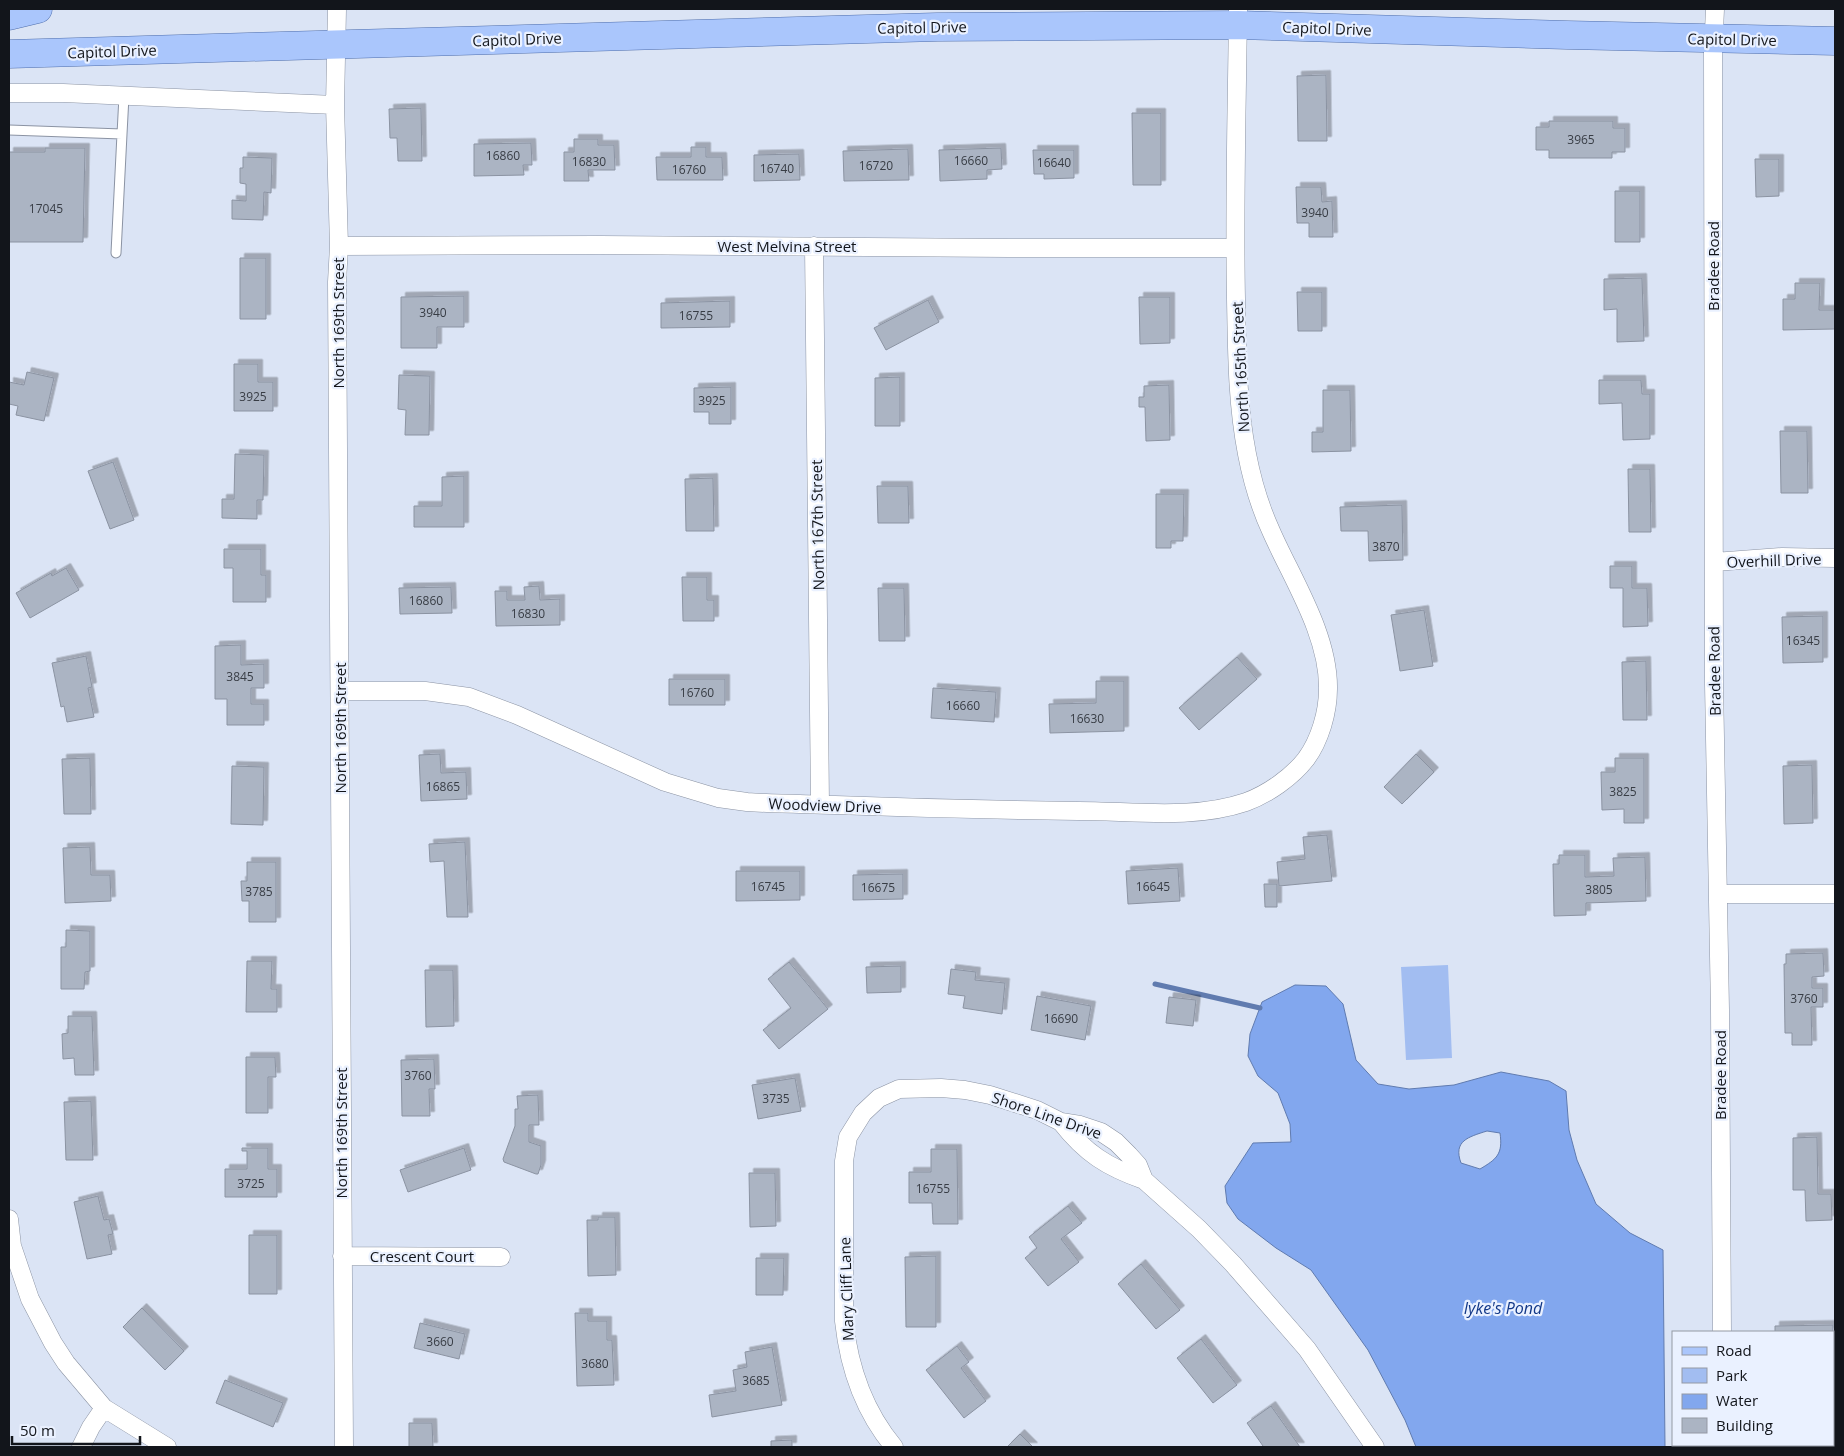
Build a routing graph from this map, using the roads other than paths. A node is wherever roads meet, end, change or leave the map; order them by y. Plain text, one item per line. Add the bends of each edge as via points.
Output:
1 (38, 9) edge
2 (337, 9) edge
3 (1715, 9) edge
4 (9, 16) edge
5 (1238, 17) edge
6 (1714, 39) junction
7 (1835, 41) edge
8 (338, 43) junction
9 (9, 54) edge
10 (9, 93) edge
11 (124, 96) junction
12 (335, 104) junction
13 (9, 130) edge
14 (122, 134) junction
15 (339, 246) junction
16 (814, 246) junction
17 (1235, 248) junction
18 (116, 253) dead end
19 (1835, 558) edge
20 (1714, 562) junction
21 (340, 691) junction
22 (1311, 750) joint
23 (820, 804) junction
24 (1718, 894) junction
25 (1835, 894) edge
26 (1061, 1122) junction
27 (1144, 1180) junction
28 (844, 1209) joint
29 (9, 1219) edge
30 (342, 1256) junction
31 (501, 1257) dead end
32 (1722, 1331) edge
33 (104, 1408) junction
34 (81, 1447) edge
35 (167, 1447) edge
36 (344, 1447) edge
37 (894, 1447) edge
38 (1374, 1447) edge

1 - 4 main road
2 - 8 street, North 169th Street
3 - 6 street, Bradee Road
5 - 6 main road, Capitol Drive
5 - 8 main road, Capitol Drive
5 - 17 street, North 165th Street
6 - 7 main road, Capitol Drive
6 - 20 street, Bradee Road
8 - 9 main road, Capitol Drive
8 - 12 street, North 169th Street
10 - 11 street
11 - 12 street
11 - 14 lane
12 - 15 street, North 169th Street
13 - 14 lane
14 - 18 lane
15 - 16 street, West Melvina Street
15 - 21 street, North 169th Street
16 - 17 street, West Melvina Street
16 - 23 street, North 167th Street
17 - 22 street, North 165th Street via 1238,377 1248,457 1270,530 1317,632 1326,664 1325,715
19 - 20 street, Overhill Drive
20 - 24 street, Bradee Road
21 - 23 street, Woodview Drive via 425,691 469,697 693,792 747,802
21 - 30 street, North 169th Street
22 - 23 street, Woodview Drive via 1286,778 1269,790 1248,801 1204,810 1129,813
24 - 25 street
24 - 32 street, Bradee Road
26 - 27 street via 1087,1151 1124,1173
26 - 27 street, Shore Line Drive via 1101,1132 1116,1142 1138,1165
26 - 28 street, Shore Line Drive via 1015,1102 981,1093 941,1088 899,1089 879,1098 863,1113 848,1137 844,1162
27 - 38 street, Shore Line Drive via 1199,1229 1295,1335
28 - 37 street, Mary Cliff Lane via 847,1345 859,1390
29 - 33 street via 12,1246 35,1308 66,1363
30 - 31 street, Crescent Court
30 - 36 street, North 169th Street
33 - 34 street
33 - 35 street

